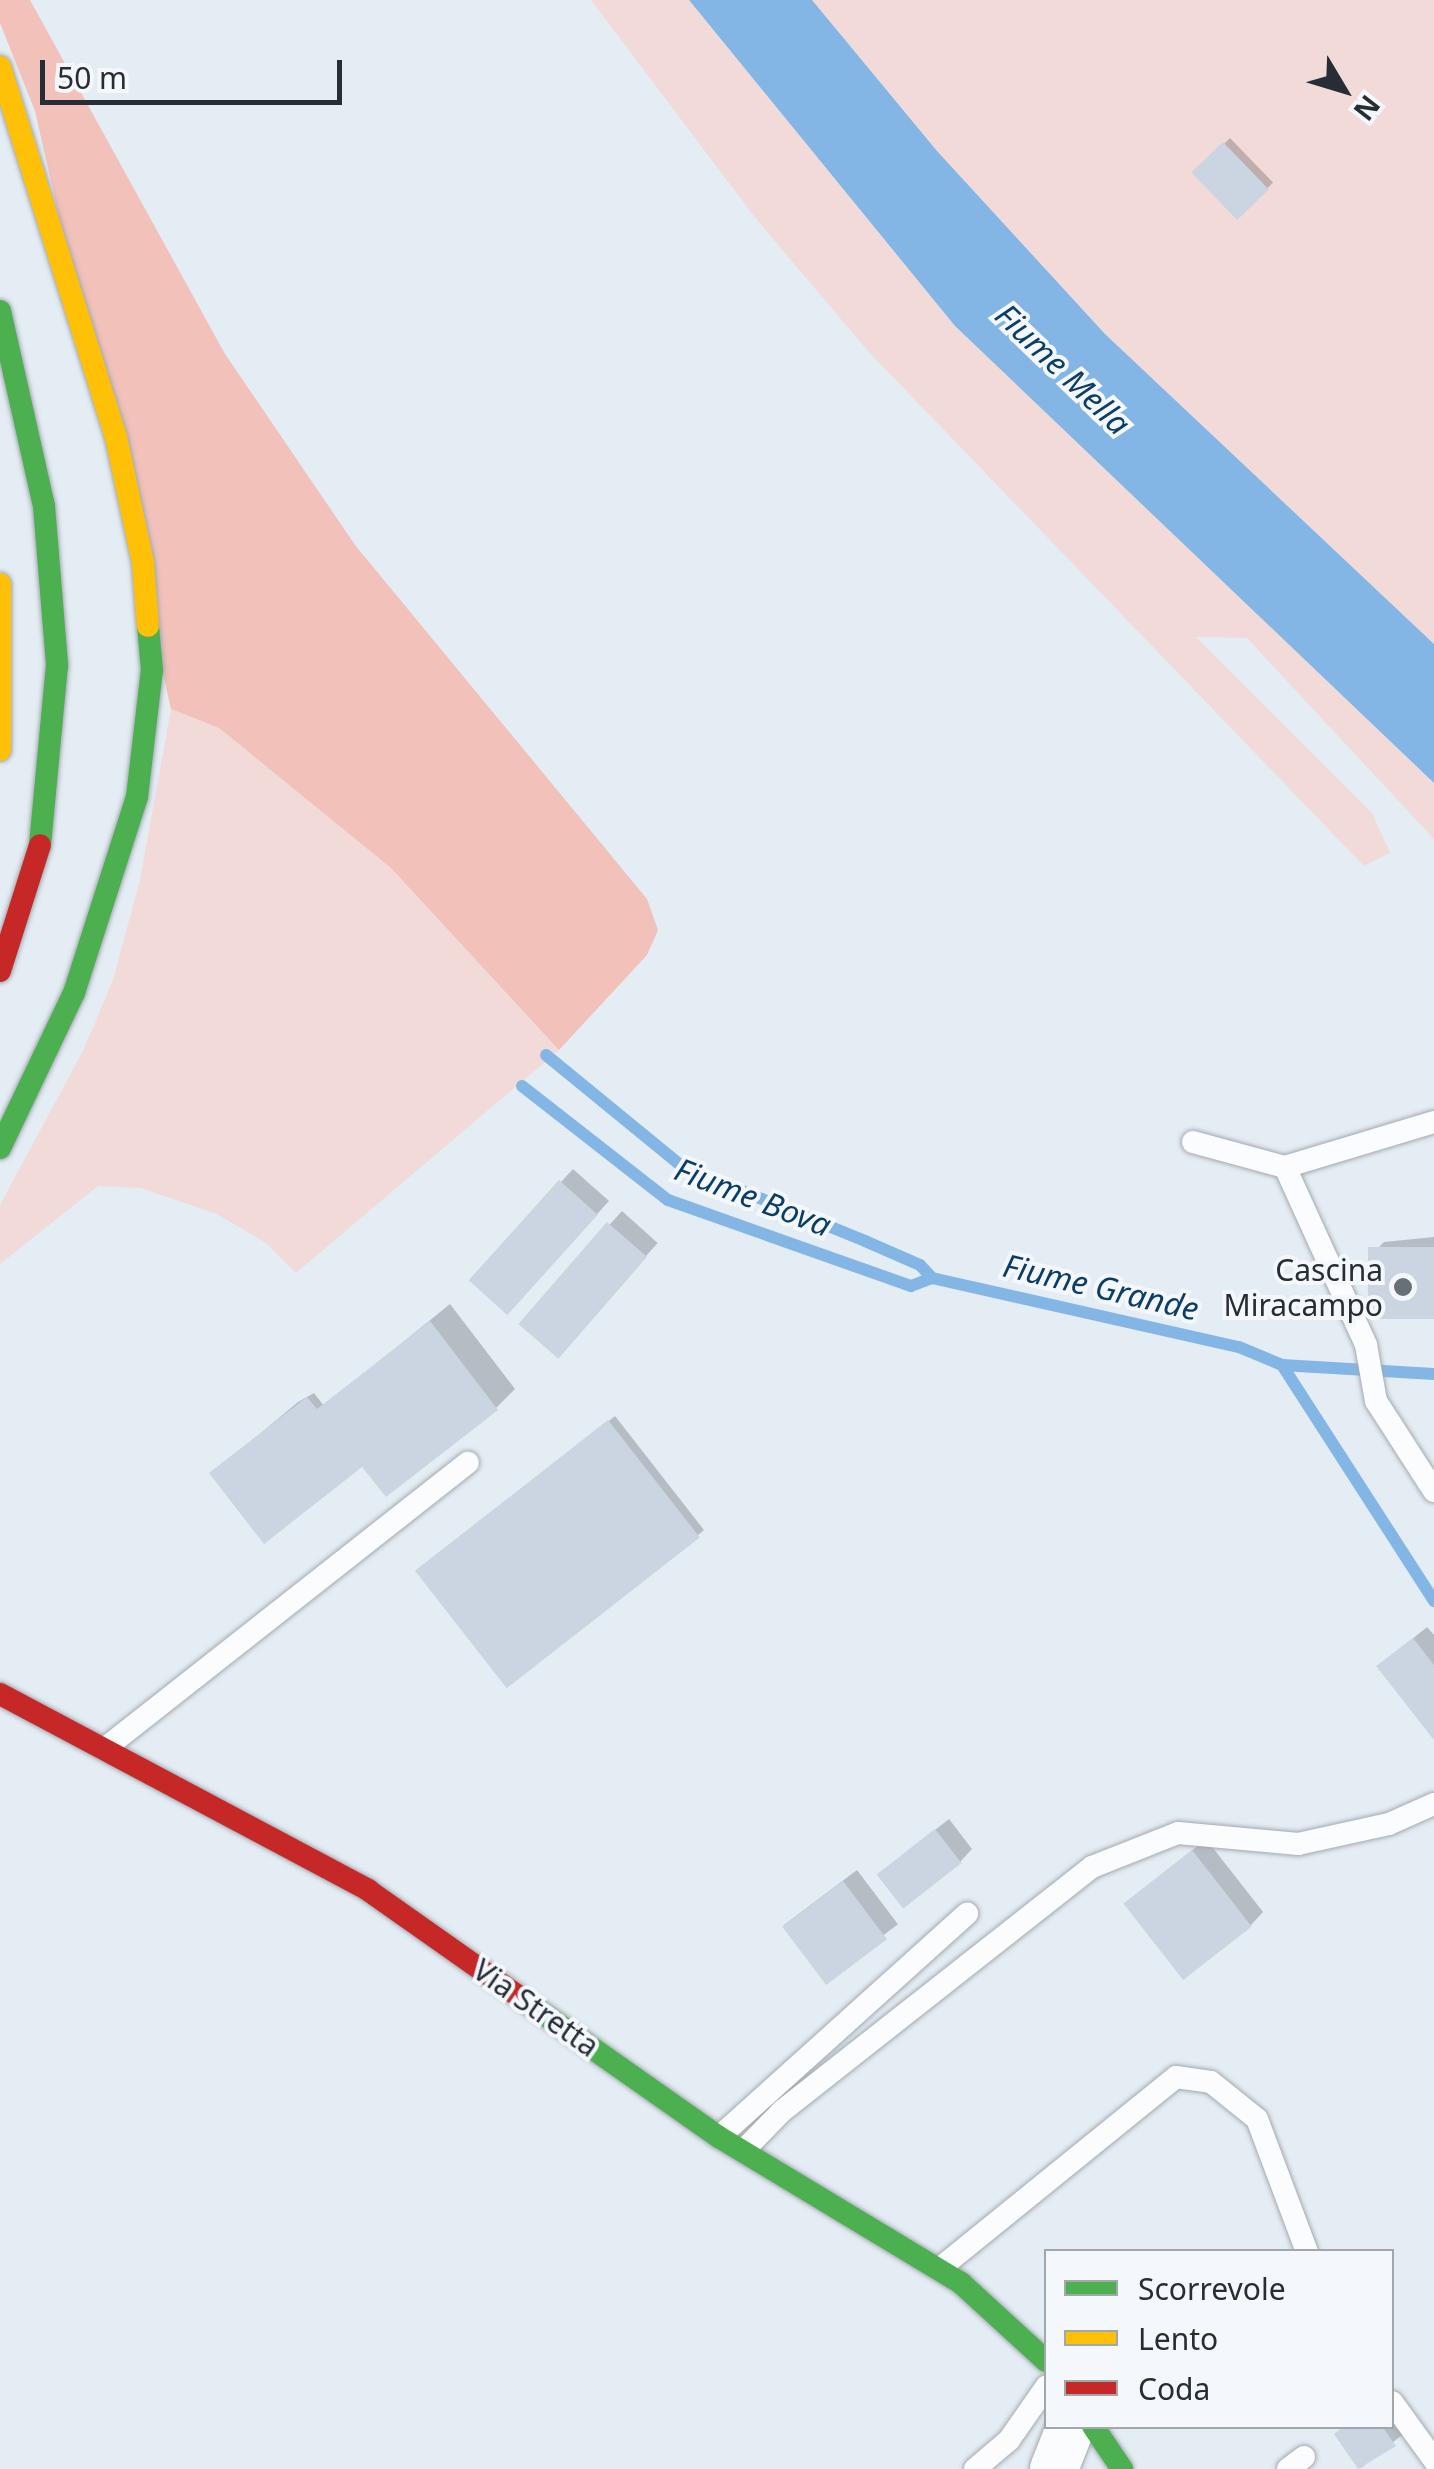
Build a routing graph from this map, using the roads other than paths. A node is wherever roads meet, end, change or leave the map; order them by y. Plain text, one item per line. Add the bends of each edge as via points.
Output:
1 (0, 67) edge
2 (0, 311) edge
3 (0, 584) edge
4 (0, 750) edge
5 (0, 972) edge
6 (1434, 1122) edge
7 (1194, 1142) dead end
8 (0, 1148) edge
9 (1285, 1168) junction
10 (468, 1463) dead end
11 (1434, 1490) edge
12 (0, 1694) edge
13 (104, 1749) junction
14 (1434, 1804) edge
15 (967, 1914) dead end
16 (719, 2136) junction
17 (744, 2150) junction
18 (1306, 2249) edge
19 (938, 2269) junction
20 (1044, 2358) edge
21 (1044, 2390) edge
22 (1394, 2405) edge
23 (1069, 2429) edge
24 (1096, 2429) edge
25 (1434, 2460) edge
26 (975, 2469) edge
27 (1054, 2469) edge
28 (1122, 2469) edge

1 - 8 main road via 116,437 143,563 152,670 136,797 106,902 74,993
2 - 5 main road via 44,506 57,665 44,832
3 - 4 main road
6 - 9 lane
7 - 9 lane
9 - 11 lane via 1366,1345 1376,1401
10 - 13 lane
12 - 13 main road, Via Stretta
13 - 16 main road, Via Stretta via 368,1890
14 - 17 lane via 1389,1824 1298,1844 1178,1832 1092,1867 782,2112
15 - 16 lane
16 - 17 main road, Via Stretta
17 - 19 main road, Via Stretta
18 - 19 lane via 1257,2119 1211,2082 1176,2077
19 - 20 main road, Via Stretta via 1008,2319
21 - 26 lane via 1009,2440
22 - 25 lane
23 - 27 street
24 - 28 main road

